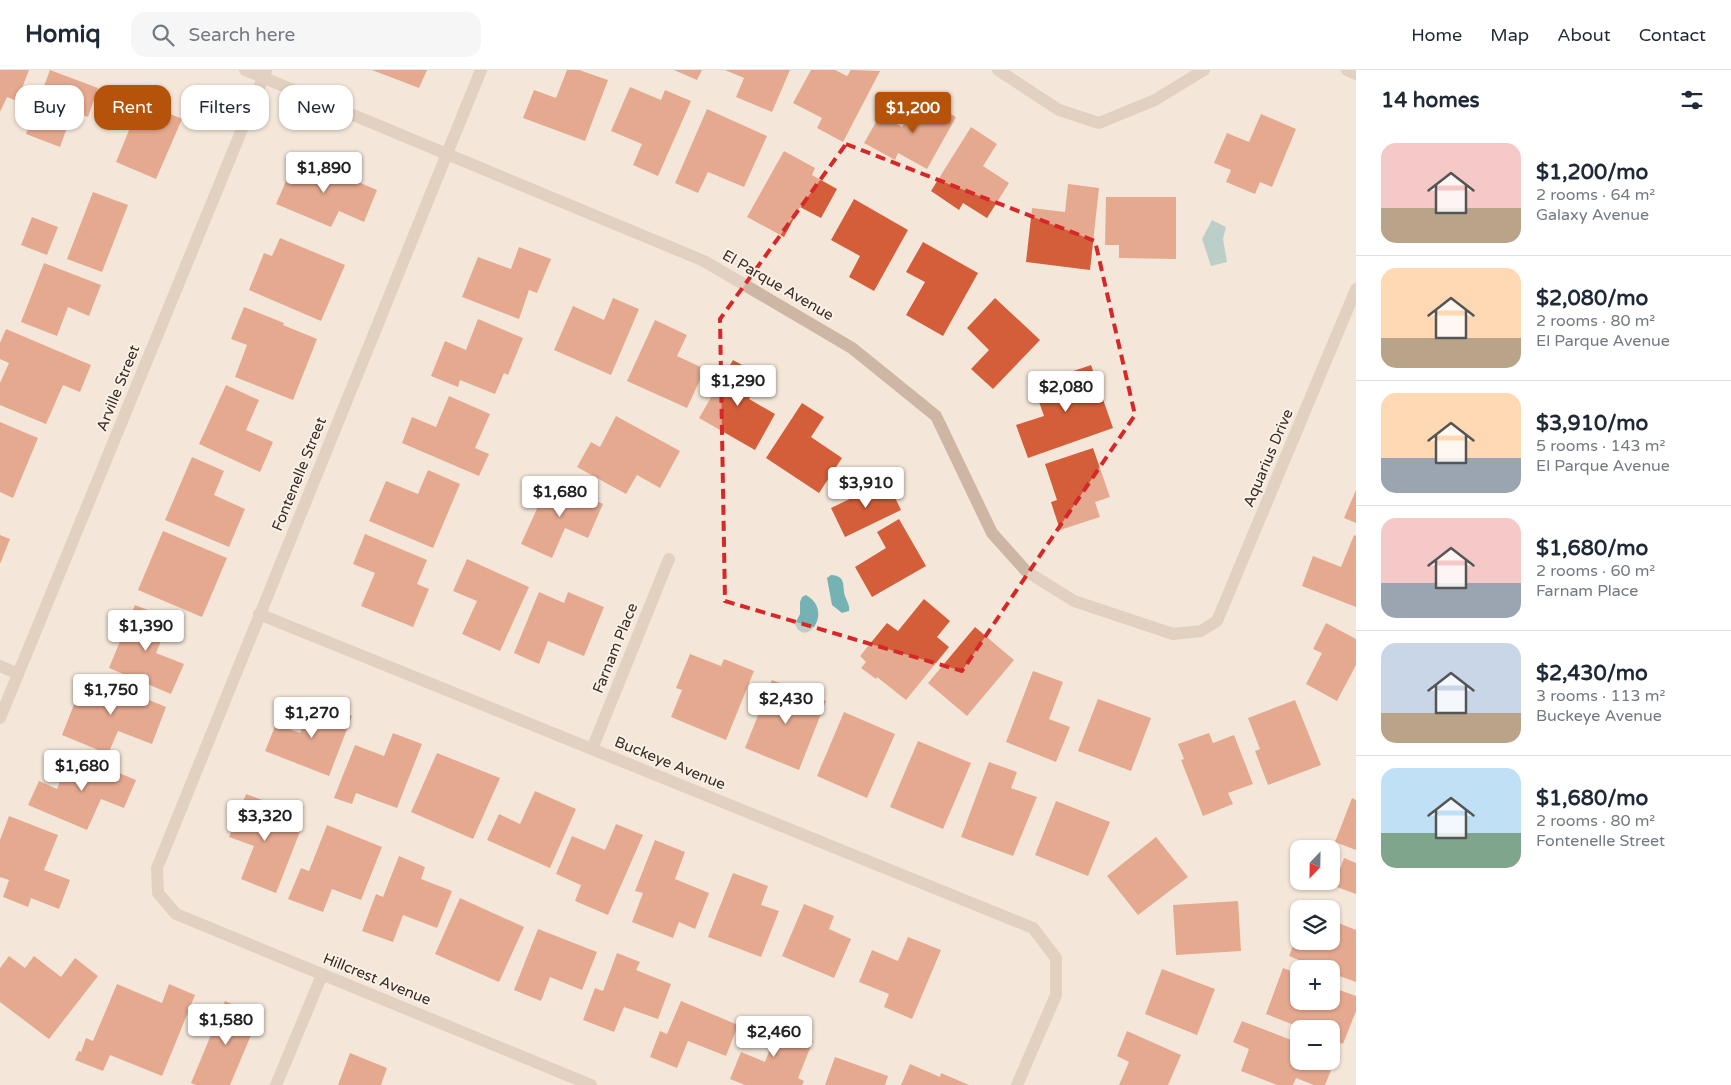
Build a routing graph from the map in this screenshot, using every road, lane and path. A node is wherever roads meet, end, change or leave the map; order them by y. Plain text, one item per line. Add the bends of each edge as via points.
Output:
1 (245, 70) edge
2 (481, 70) edge
3 (998, 70) edge
4 (1204, 70) edge
5 (1347, 70) edge
6 (264, 74) edge
7 (1356, 74) edge
8 (447, 153) junction
9 (1356, 289) edge
10 (669, 559) dead end
11 (259, 614) junction
12 (1201, 631) joint
13 (0, 666) edge
14 (18, 674) junction
15 (0, 718) edge
16 (592, 749) junction
17 (158, 893) joint
18 (322, 975) junction
19 (276, 1085) edge
20 (591, 1085) edge
21 (1017, 1085) edge

1 - 6 street, El Parque Avenue
2 - 8 street, Fontenelle Street
3 - 4 street via 1059,110 1099,123 1155,100
5 - 7 street
6 - 8 street, El Parque Avenue
6 - 14 street, Arville Street
8 - 11 street, Fontenelle Street
8 - 12 street, El Parque Avenue via 704,261 852,348 936,416 992,533 1026,571 1074,600 1110,613 1173,634
9 - 12 street, Aquarius Drive via 1218,621
10 - 16 street, Farnam Place
11 - 16 street, Buckeye Avenue
11 - 17 street, Fontenelle Street via 156,868
13 - 14 street
14 - 15 street, Arville Street
16 - 21 street, Buckeye Avenue via 1033,928 1056,958 1056,995
17 - 18 street, Hillcrest Avenue via 176,914
18 - 19 street
18 - 20 street, Hillcrest Avenue

